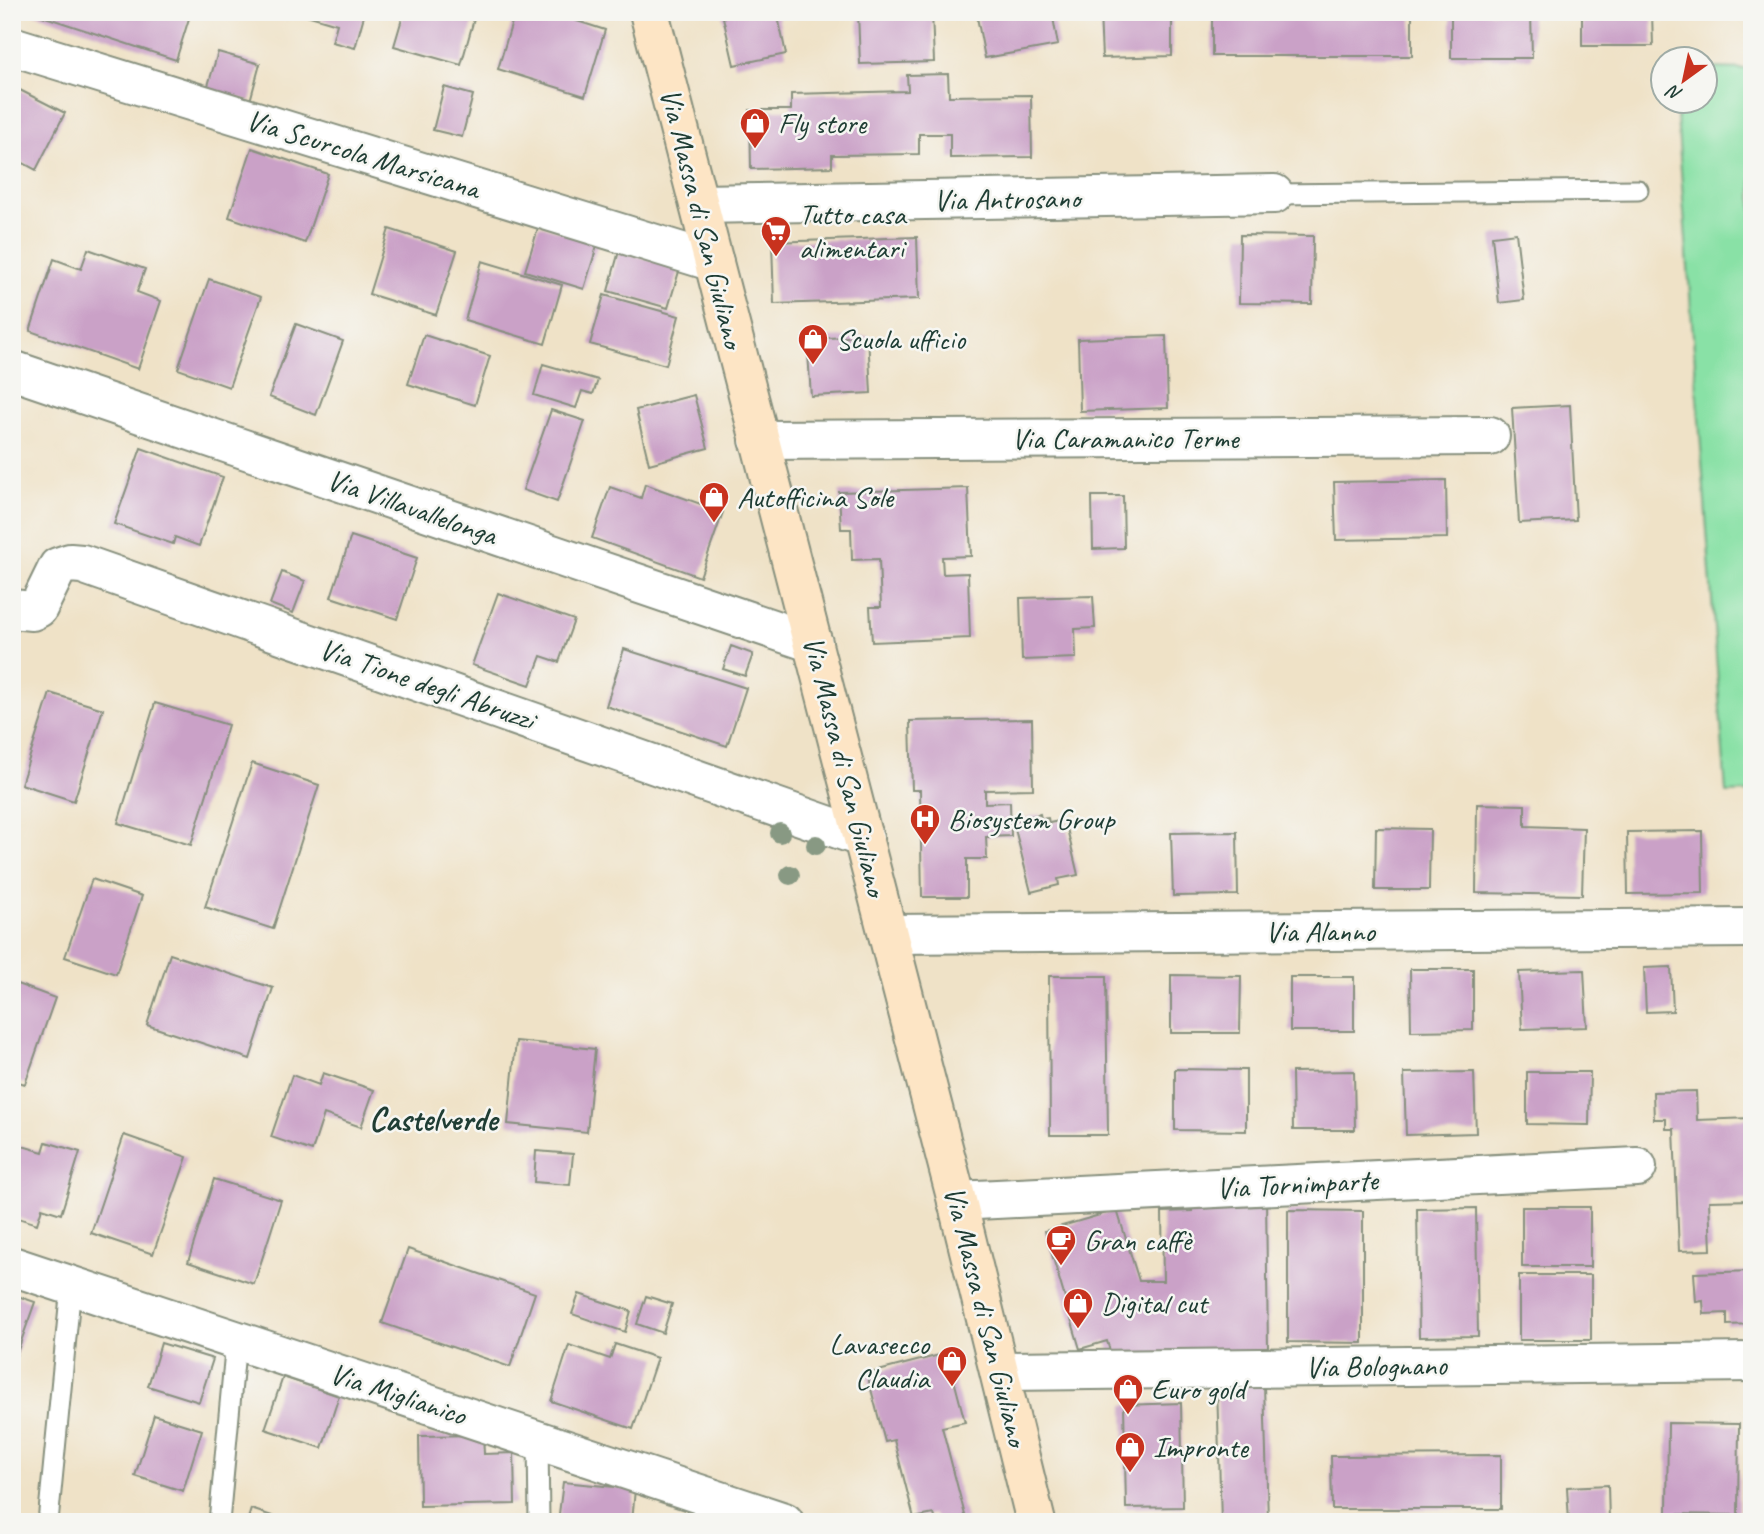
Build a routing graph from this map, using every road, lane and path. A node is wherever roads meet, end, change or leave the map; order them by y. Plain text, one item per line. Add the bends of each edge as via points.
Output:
1 (644, 14) edge
2 (12, 46) edge
3 (1638, 190) dead end
4 (1274, 194) joint
5 (699, 204) junction
6 (714, 262) junction
7 (12, 370) edge
8 (1490, 436) dead end
9 (760, 440) junction
10 (12, 610) edge
11 (813, 642) junction
12 (864, 838) junction
13 (1752, 928) edge
14 (888, 934) junction
15 (1637, 1167) dead end
16 (957, 1201) junction
17 (12, 1266) edge
18 (71, 1286) junction
19 (236, 1340) junction
20 (1752, 1362) edge
21 (1000, 1370) junction
22 (538, 1440) junction
23 (770, 1519) edge
24 (48, 1522) edge
25 (219, 1522) edge
26 (539, 1522) edge
27 (1035, 1522) edge

1 - 5 street, Via Massa di San Giuliano
2 - 6 street, Via Scurcola Marsicana
3 - 4 lane
4 - 5 street, Via Antrosano
5 - 6 street, Via Massa di San Giuliano
6 - 9 street, Via Massa di San Giuliano
7 - 11 street, Via Villavallelonga
8 - 9 street, Via Caramanico Terme
9 - 11 street, Via Massa di San Giuliano
10 - 12 street, Via Tione degli Abruzzi via 38,608 58,567 82,564
11 - 12 street, Via Massa di San Giuliano
12 - 14 street, Via Massa di San Giuliano
13 - 14 street, Via Alanno
14 - 16 street, Via Massa di San Giuliano
15 - 16 street, Via Tornimparte
16 - 21 street, Via Massa di San Giuliano
17 - 18 street, Via Miglianico
18 - 19 street, Via Miglianico
18 - 24 lane
19 - 22 street, Via Miglianico
19 - 25 lane
20 - 21 street, Via Bolognano
21 - 27 street, Via Massa di San Giuliano
22 - 23 street, Via Miglianico
22 - 26 lane

